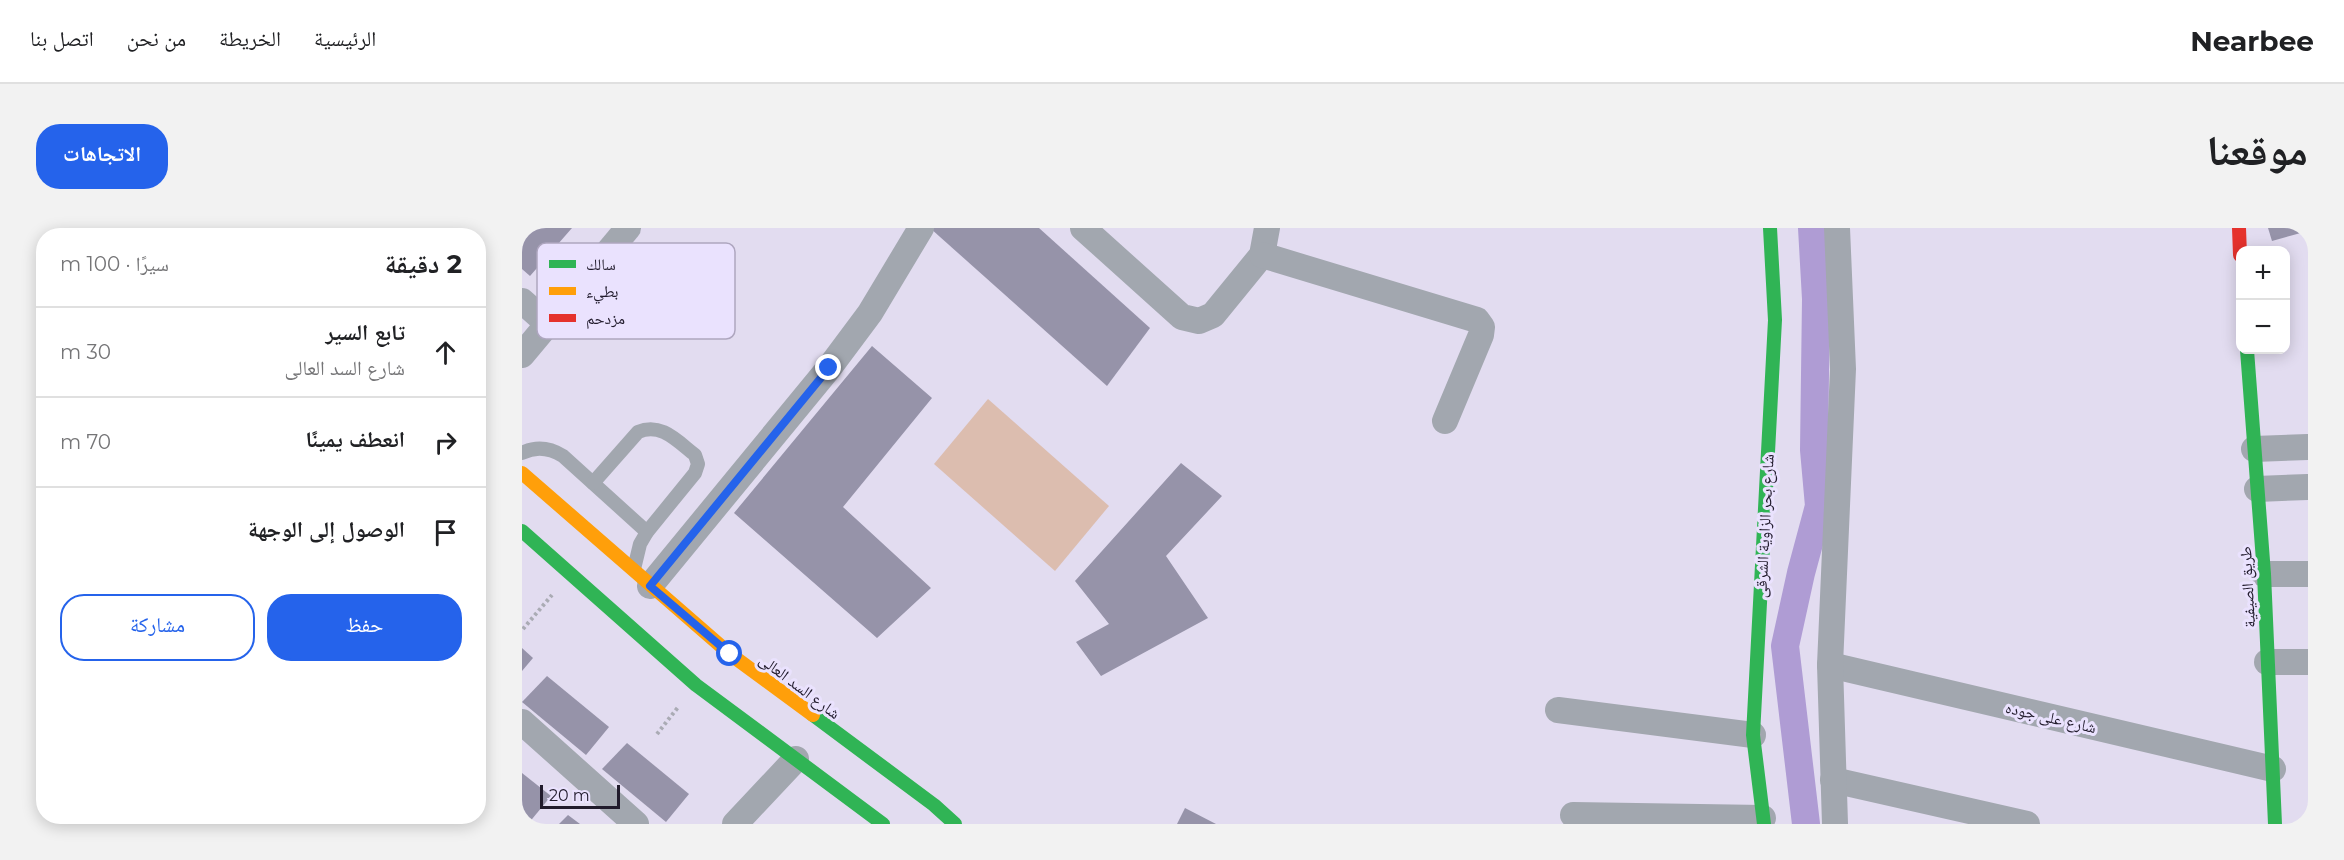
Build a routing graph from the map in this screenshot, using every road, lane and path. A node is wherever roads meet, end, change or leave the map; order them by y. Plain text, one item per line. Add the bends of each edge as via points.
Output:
1 (628, 228) edge
2 (921, 228) edge
3 (1083, 228) edge
4 (1267, 228) edge
5 (1770, 228) edge
6 (1837, 228) edge
7 (2239, 228) edge
8 (616, 243) edge
9 (2240, 246) edge
10 (1262, 255) junction
11 (522, 301) edge
12 (537, 314) edge
13 (537, 337) edge
14 (2247, 354) edge
15 (522, 355) edge
16 (1445, 421) dead end
17 (2308, 447) edge
18 (2254, 449) junction
19 (522, 453) edge
20 (522, 472) edge
21 (593, 483) junction
22 (2308, 488) edge
23 (2257, 489) junction
24 (522, 531) edge
25 (647, 532) junction
26 (570, 574) junction
27 (2264, 574) junction
28 (2308, 574) edge
29 (642, 579) junction
30 (523, 629) edge
31 (2267, 662) junction
32 (2308, 662) edge
33 (1830, 665) junction
34 (1558, 710) dead end
35 (522, 722) edge
36 (1753, 735) junction
37 (796, 759) junction
38 (2273, 769) junction
39 (1833, 780) junction
40 (1573, 815) dead end
41 (1763, 821) edge
42 (636, 824) edge
43 (735, 824) edge
44 (883, 824) edge
45 (955, 824) edge
46 (1835, 824) edge
47 (2027, 824) edge
48 (2274, 824) edge

1 - 8 street
2 - 29 street via 870,313 829,368
3 - 10 street via 1182,317 1199,321 1213,315
4 - 10 street
5 - 36 street, شارع بحر الزاوية الشرقى via 1775,320
6 - 33 street via 1843,369
7 - 9 street
10 - 16 street via 1477,320 1482,327 1481,335
11 - 12 street
13 - 15 street
14 - 18 street, طريق الصيفية
17 - 18 street
18 - 23 street, طريق الصيفية
19 - 21 lane via 539,448 556,452
20 - 29 street, شارع السد العالى
21 - 25 lane
21 - 25 lane via 638,432 646,429 663,431 695,455 695,473
22 - 23 street
23 - 27 street, طريق الصيفية
24 - 26 street
25 - 29 lane via 640,544
26 - 30 path
26 - 37 street via 696,686
27 - 28 street
27 - 31 street, طريق الصيفية
29 - 45 street, شارع السد العالى via 730,654
31 - 32 street
31 - 38 street, طريق الصيفية
33 - 38 street, شارع على جوده
33 - 39 street
34 - 36 street
35 - 42 street
36 - 41 street, شارع بحر الزاوية الشرقى
37 - 43 street
37 - 44 street
38 - 48 street, طريق الصيفية
39 - 46 street
39 - 47 street
40 - 41 street

